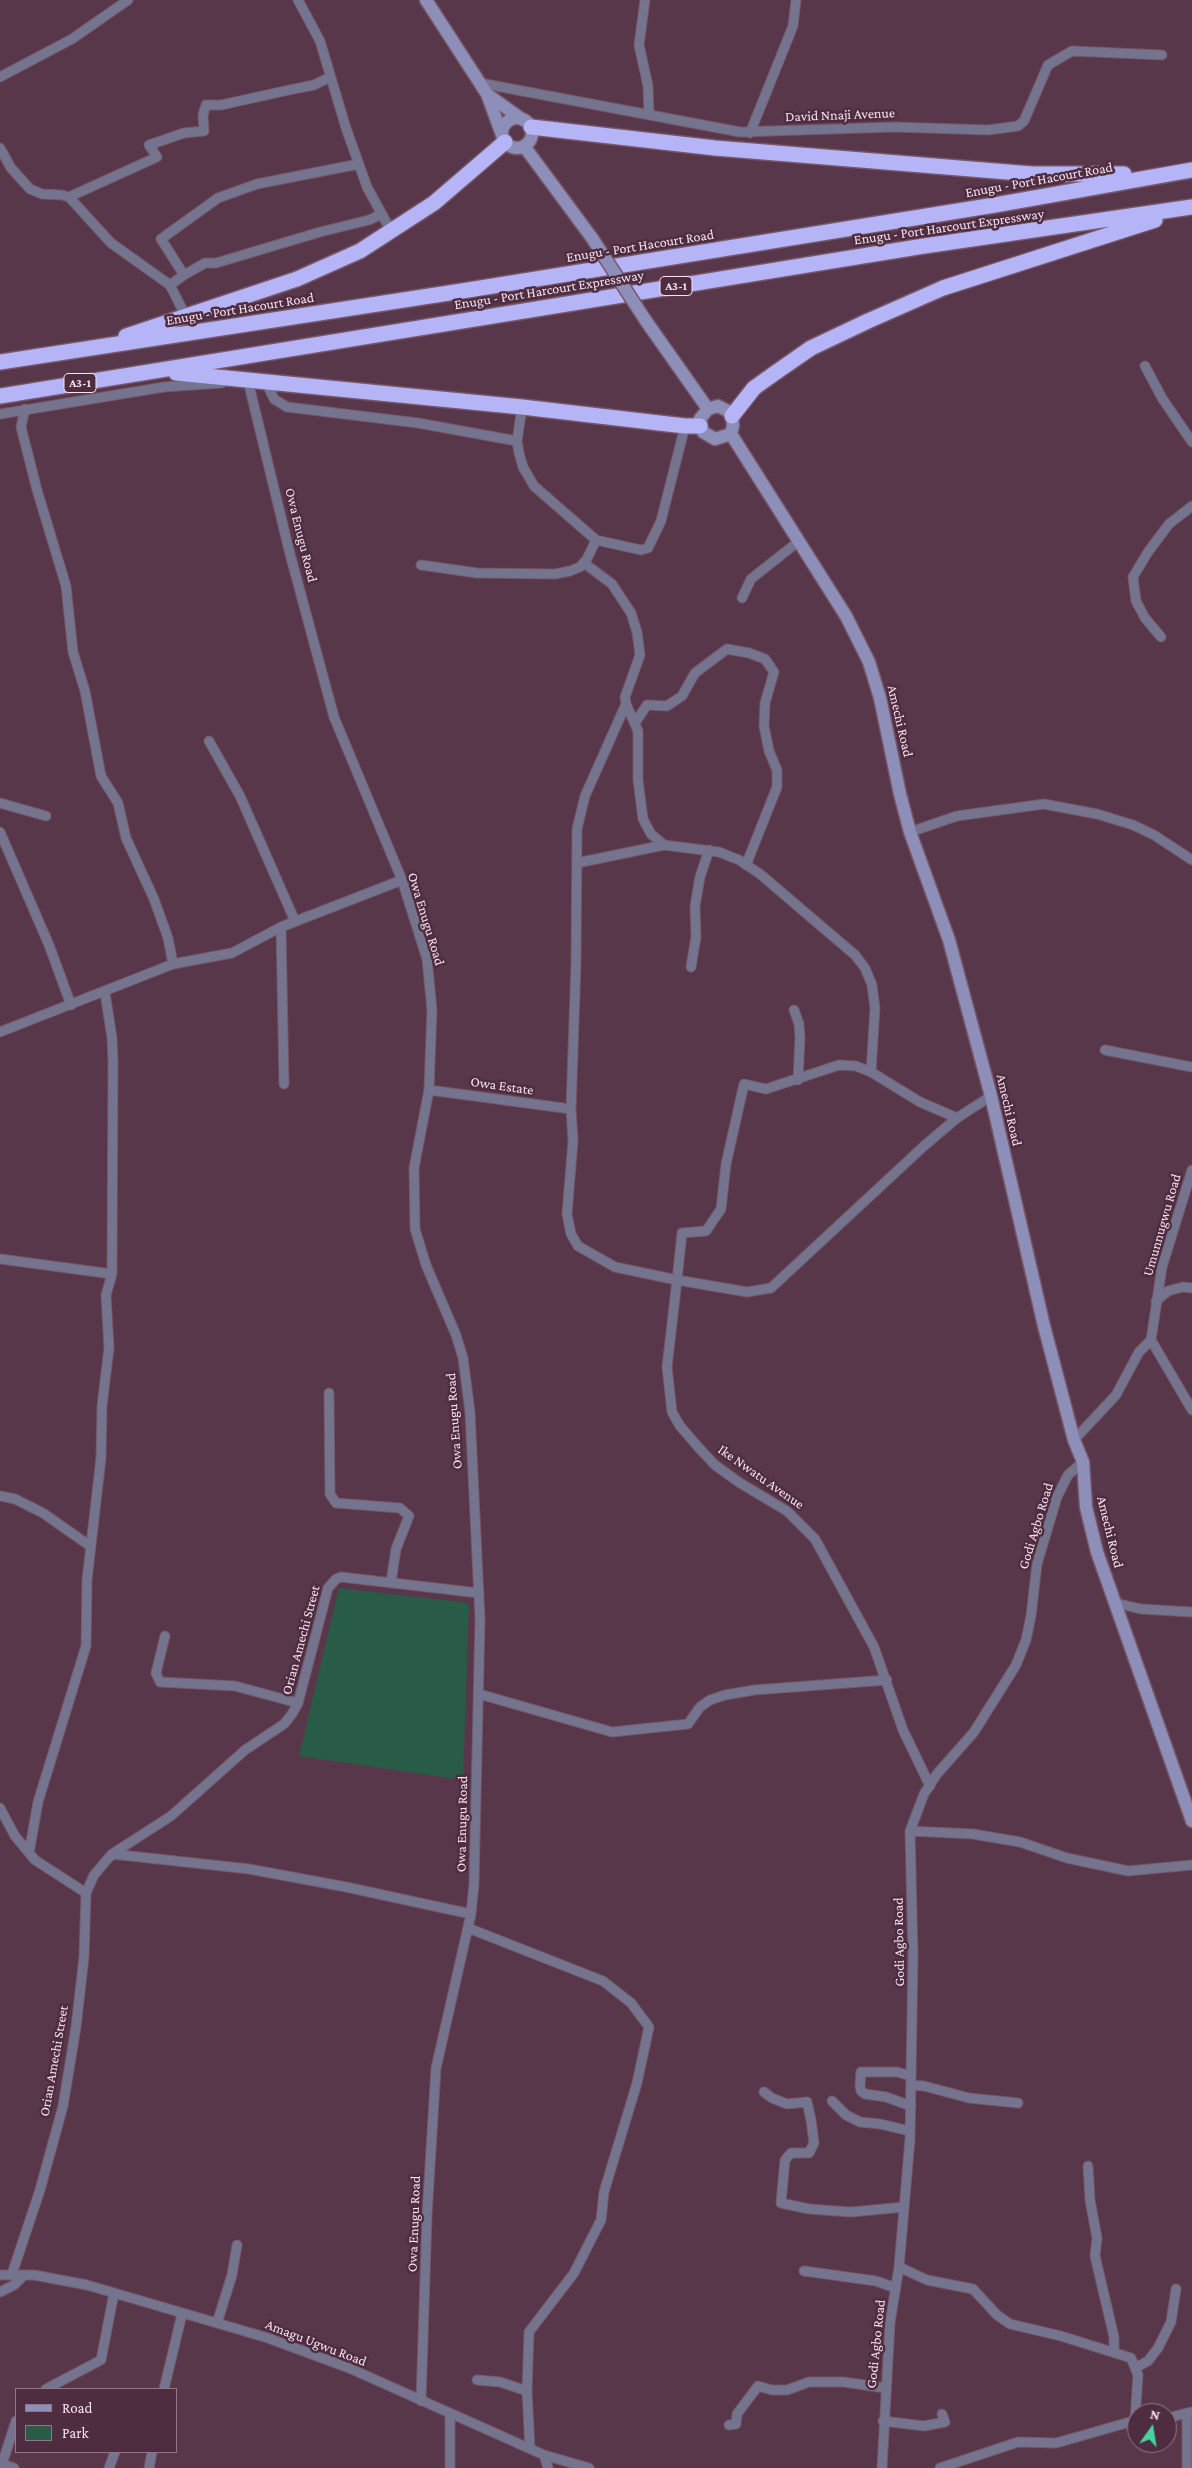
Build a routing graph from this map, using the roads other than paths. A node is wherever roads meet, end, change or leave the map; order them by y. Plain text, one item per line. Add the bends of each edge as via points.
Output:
1 (128, 0) edge
2 (298, 0) edge
3 (426, 0) edge
4 (645, 0) edge
5 (796, 0) edge
6 (1162, 55) dead end
7 (0, 77) edge
8 (330, 77) junction
9 (483, 88) junction
10 (649, 115) junction
11 (527, 124) junction
12 (750, 132) junction
13 (504, 138) junction
14 (524, 146) junction
15 (0, 148) edge
16 (358, 164) junction
17 (1192, 170) edge
18 (1175, 172) junction
19 (69, 198) junction
20 (1192, 207) edge
21 (1174, 211) junction
22 (382, 214) junction
23 (391, 232) junction
24 (184, 275) junction
25 (170, 284) junction
26 (185, 315) junction
27 (92, 348) junction
28 (0, 362) edge
29 (1145, 366) dead end
30 (160, 371) junction
31 (248, 381) junction
32 (266, 382) junction
33 (0, 396) edge
34 (522, 407) junction
35 (25, 409) junction
36 (708, 409) junction
37 (0, 414) edge
38 (732, 416) junction
39 (684, 426) junction
40 (700, 426) junction
41 (731, 434) junction
42 (517, 441) junction
43 (1192, 442) edge
44 (1192, 506) edge
45 (596, 540) junction
46 (799, 541) junction
47 (584, 563) junction
48 (421, 565) dead end
49 (742, 598) dead end
50 (1161, 637) dead end
51 (626, 704) junction
52 (635, 722) junction
53 (209, 741) dead end
54 (0, 803) edge
55 (46, 816) dead end
56 (0, 832) edge
57 (910, 832) junction
58 (664, 845) junction
59 (709, 850) junction
60 (1192, 860) edge
61 (577, 863) junction
62 (746, 865) junction
63 (402, 880) junction
64 (295, 921) junction
65 (281, 927) junction
66 (173, 964) junction
67 (691, 967) dead end
68 (105, 993) junction
69 (71, 1005) junction
70 (794, 1010) dead end
71 (0, 1032) edge
72 (1105, 1050) dead end
73 (1192, 1067) edge
74 (871, 1072) junction
75 (798, 1080) junction
76 (284, 1084) dead end
77 (429, 1090) junction
78 (990, 1096) junction
79 (571, 1109) junction
80 (957, 1118) junction
81 (1192, 1170) edge
82 (0, 1259) edge
83 (112, 1274) junction
84 (678, 1280) junction
85 (1192, 1288) edge
86 (1156, 1301) junction
87 (1150, 1340) junction
88 (329, 1393) dead end
89 (1192, 1410) edge
90 (1074, 1440) junction
91 (1083, 1462) junction
92 (0, 1496) edge
93 (90, 1546) junction
94 (391, 1582) junction
95 (479, 1593) junction
96 (1115, 1603) junction
97 (1192, 1612) edge
98 (164, 1636) dead end
99 (887, 1680) junction
100 (480, 1694) junction
101 (298, 1702) junction
102 (930, 1786) junction
103 (0, 1808) edge
104 (1192, 1820) edge
105 (910, 1830) junction
106 (28, 1853) junction
107 (112, 1854) junction
108 (1192, 1865) edge
109 (86, 1893) junction
110 (471, 1914) junction
111 (468, 1928) junction
112 (911, 2080) junction
113 (764, 2092) dead end
114 (832, 2101) dead end
115 (1018, 2102) dead end
116 (911, 2106) junction
117 (910, 2131) junction
118 (1088, 2166) dead end
119 (904, 2207) junction
120 (237, 2245) dead end
121 (899, 2267) junction
122 (804, 2271) dead end
123 (12, 2274) junction
124 (24, 2274) junction
125 (0, 2275) edge
126 (896, 2288) junction
127 (1176, 2289) dead end
128 (0, 2292) edge
129 (114, 2293) junction
130 (182, 2314) junction
131 (216, 2323) junction
132 (1114, 2352) junction
133 (1137, 2367) junction
134 (477, 2380) dead end
135 (48, 2388) edge
136 (164, 2388) edge
137 (886, 2388) junction
138 (527, 2391) junction
139 (421, 2402) junction
140 (1137, 2403) edge
141 (1189, 2412) edge
142 (942, 2414) dead end
143 (450, 2415) junction
144 (883, 2421) junction
145 (1127, 2423) edge
146 (15, 2424) edge
147 (729, 2425) dead end
148 (530, 2449) junction
149 (115, 2453) edge
150 (152, 2453) edge
151 (544, 2455) junction
152 (1189, 2461) edge
153 (3, 2466) edge
154 (14, 2468) edge
155 (109, 2468) edge
156 (149, 2468) edge
157 (450, 2468) edge
158 (548, 2468) edge
159 (589, 2468) edge
160 (882, 2468) edge
161 (940, 2468) edge

1 - 7 street via 72,39
2 - 8 street via 320,42
3 - 9 main road
4 - 10 street via 639,46 648,86
5 - 12 street via 793,26
6 - 12 street, David Nnaji Avenue via 1072,51 1048,65 1024,121 1018,126 988,130 895,127
8 - 16 street
8 - 19 street via 314,85 221,105 206,105 204,131 184,133 149,145 157,157
9 - 10 street, David Nnaji Avenue
9 - 11 main road
9 - 13 main road
10 - 12 street, David Nnaji Avenue
11 - 13 main road via 512,119 507,122
11 - 14 main road via 532,138
11 - 18 highway via 715,148 1032,174
13 - 14 main road via 514,148
13 - 23 highway via 434,203
14 - 36 main road, bridge via 592,238
15 - 19 street via 11,168 30,189
16 - 22 street
16 - 24 street via 257,184 218,198 162,239
17 - 18 highway, Enugu - Port Hacourt Road
18 - 27 highway, Enugu - Port Hacourt Road via 995,205
19 - 25 street via 111,243
20 - 21 highway, Enugu - Port Harcourt Expressway / A3-1
21 - 30 highway, Enugu - Port Harcourt Expressway / A3-1 via 924,246
21 - 38 highway via 1148,224 942,288 868,321 811,348 775,373 754,388
22 - 23 street
22 - 24 street via 216,263 205,263
23 - 26 highway via 360,251 297,279
24 - 25 street
25 - 26 street
26 - 27 highway
27 - 28 highway
29 - 43 street
30 - 31 highway
30 - 33 highway, Enugu - Port Harcourt Expressway / A3-1
31 - 32 highway
31 - 35 street via 164,387
31 - 63 street, Owa Enugu Road via 334,717
32 - 34 highway
32 - 42 street via 274,399 287,407 427,424
34 - 39 highway
34 - 42 street
35 - 37 street
35 - 66 street via 21,426 66,586 73,652 102,776 118,803 126,838 154,899
36 - 38 main road via 718,406
36 - 40 main road via 700,419
38 - 41 main road
39 - 40 highway
39 - 45 street via 661,521 648,548 626,548
40 - 41 main road via 703,432 715,439
41 - 46 main road, Amechi Road
42 - 45 street via 523,468 534,486
44 - 50 street via 1169,524 1133,577 1136,600 1145,618
45 - 47 street
46 - 49 street via 751,579
46 - 57 main road, Amechi Road via 846,616 869,662
47 - 48 street via 570,571 534,574 478,573
47 - 51 street via 612,584 631,613 637,632 640,655
51 - 52 street
51 - 61 street via 585,796 577,829
52 - 58 street via 639,738 638,780 643,819 651,834
52 - 62 street via 647,705 667,706 682,696 696,674 727,649 765,659 774,672 765,703 764,726 777,770 777,787
53 - 64 street via 240,796
54 - 55 street
56 - 69 street via 49,944
57 - 60 street via 957,816 1048,804 1133,825
57 - 78 main road, Amechi Road via 948,940
58 - 59 street
58 - 61 street
59 - 62 street
59 - 67 street via 695,906 696,937
61 - 79 street
62 - 74 street via 855,955 865,968 872,985 875,1008
63 - 64 street
63 - 77 street, Owa Enugu Road via 427,959 432,1017
64 - 65 street
65 - 66 street via 232,954
65 - 76 street
66 - 68 street
68 - 69 street
68 - 83 street via 113,1060
69 - 71 street
70 - 75 street via 800,1038
72 - 73 street
74 - 75 street via 856,1066 839,1065
74 - 80 street via 920,1102
75 - 84 street, Ike Nwatu Avenue via 766,1089 744,1084 726,1164 721,1209 706,1231 682,1233
77 - 79 street, Owa Estate
77 - 95 street, Owa Enugu Road via 414,1168 415,1229 463,1358 470,1412
78 - 80 street
78 - 90 main road, Amechi Road
79 - 84 street via 573,1141 568,1214 571,1234 578,1246 614,1267
80 - 84 street via 771,1288 747,1292
81 - 86 street, Umunnugwu Road via 1163,1261
82 - 83 street
83 - 93 street via 106,1295 109,1348 102,1406 101,1458
84 - 99 street, Ike Nwatu Avenue via 667,1367 672,1412 680,1426 716,1465 787,1512 815,1539 874,1647
85 - 86 street via 1168,1291
86 - 87 street, Umunnugwu Road
87 - 89 street
87 - 90 street, Umunnugwu Road via 1139,1352 1116,1395
88 - 94 street via 330,1494 336,1503 400,1508 409,1516 396,1549
90 - 91 main road, Amechi Road
91 - 96 main road, Amechi Road via 1086,1507
91 - 102 street, Godi Agbo Road via 1068,1475 1057,1497 1038,1558 1031,1616 1016,1665 974,1732
92 - 93 street via 15,1499 43,1513
93 - 106 street via 85,1650 38,1802
94 - 95 street, Orian Amechi Street
94 - 101 street, Orian Amechi Street via 341,1576 331,1583
95 - 100 street, Owa Enugu Road
96 - 97 street via 1140,1609
96 - 104 main road, Amechi Road
98 - 101 street via 156,1673 160,1682 235,1686
99 - 100 street via 725,1695 700,1707 688,1724 612,1732
99 - 102 street, Ike Nwatu Avenue via 904,1730
100 - 110 street, Owa Enugu Road
101 - 107 street, Orian Amechi Street via 284,1724 245,1750 171,1816
102 - 105 street, Godi Agbo Road
103 - 106 street
105 - 108 street via 973,1834 1020,1842 1067,1858 1128,1871
105 - 112 street, Godi Agbo Road
106 - 109 street via 49,1871
107 - 109 street, Orian Amechi Street via 94,1875
107 - 110 street via 249,1869
109 - 123 street, Orian Amechi Street via 84,1958 63,2106
110 - 111 street, Owa Enugu Road
111 - 138 street via 604,1981 632,2003 649,2027 637,2083 604,2192 601,2220 574,2273 529,2332
111 - 139 street, Owa Enugu Road via 436,2068
112 - 115 street via 969,2098
112 - 116 street, Godi Agbo Road
112 - 116 street via 897,2072 861,2072 860,2086 865,2094
113 - 119 street via 787,2104 806,2102 811,2120 814,2142 809,2153 791,2153 785,2160 781,2203 851,2212
114 - 117 street via 846,2115 860,2122
116 - 117 street, Godi Agbo Road
117 - 119 street, Godi Agbo Road
118 - 132 street via 1097,2238 1095,2256 1114,2337
119 - 121 street, Godi Agbo Road
120 - 131 street via 232,2275
121 - 126 street, Godi Agbo Road
121 - 132 street via 927,2280 973,2289 1010,2324
122 - 126 street via 876,2280
123 - 124 street, Amagu Ugwu Road
123 - 125 street, Amagu Ugwu Road
124 - 128 street via 14,2285
124 - 129 street, Amagu Ugwu Road via 46,2276
126 - 137 street, Godi Agbo Road
127 - 133 street via 1171,2322 1158,2348 1148,2362
129 - 130 street, Amagu Ugwu Road
129 - 135 street via 101,2360
130 - 131 street, Amagu Ugwu Road
130 - 136 street
131 - 139 street, Amagu Ugwu Road via 309,2352
132 - 133 street via 1131,2358
133 - 140 street
134 - 138 street via 500,2382
137 - 144 street, Godi Agbo Road
137 - 147 street via 844,2382 808,2382 787,2390 758,2386 737,2414 736,2424
138 - 148 street
139 - 143 street, Amagu Ugwu Road
141 - 152 street
142 - 144 street via 945,2422 924,2426
143 - 148 street, Amagu Ugwu Road
143 - 157 street
144 - 160 street, Godi Agbo Road
145 - 161 street via 1056,2443 1018,2442
146 - 153 street
148 - 151 street, Amagu Ugwu Road
149 - 155 street
150 - 156 street
151 - 158 street
151 - 159 street, Amagu Ugwu Road
153 - 154 street

